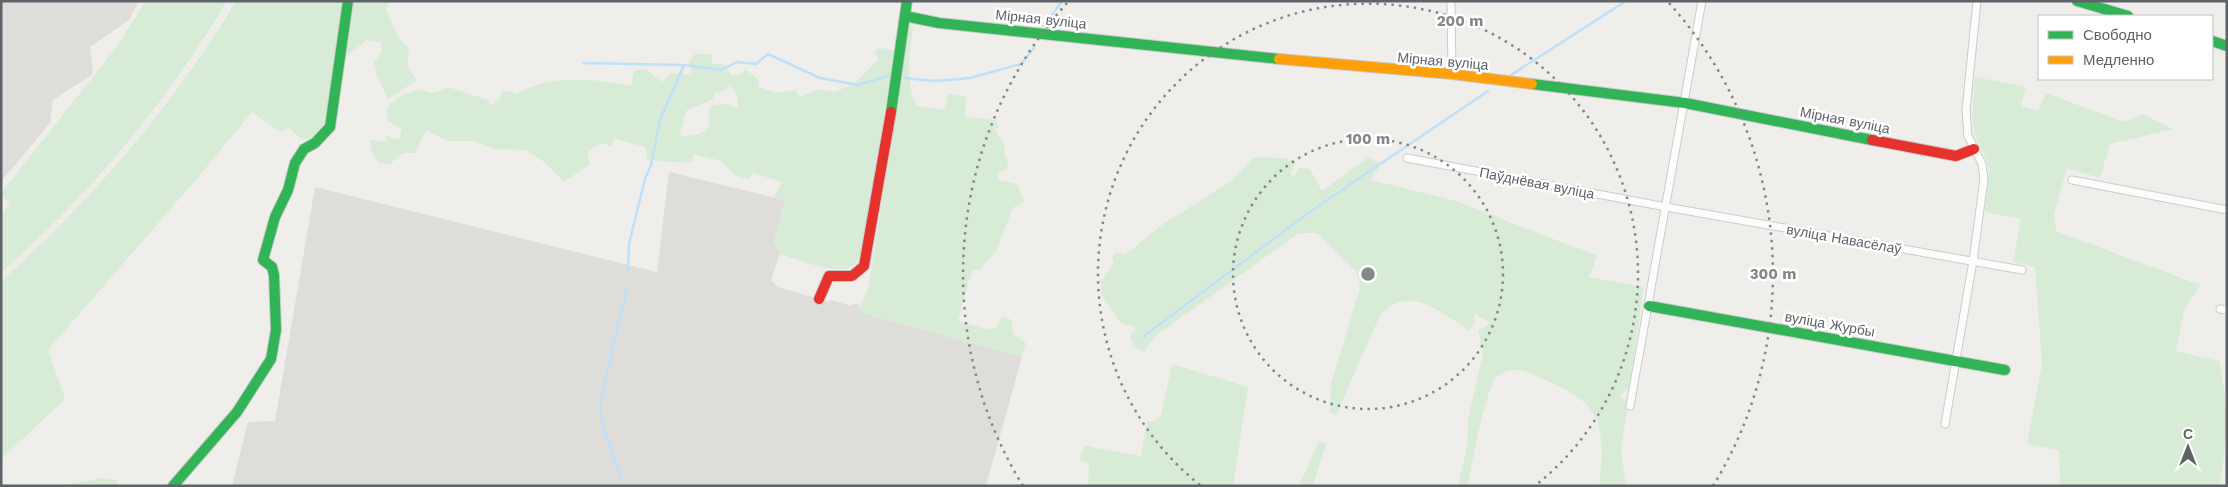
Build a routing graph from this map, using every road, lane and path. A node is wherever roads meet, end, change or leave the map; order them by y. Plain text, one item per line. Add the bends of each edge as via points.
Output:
1 (348, 1) edge
2 (907, 1) edge
3 (1451, 1) edge
4 (1702, 1) edge
5 (1977, 1) edge
6 (2077, 1) edge
7 (2125, 15) edge
8 (906, 16) junction
9 (2213, 41) edge
10 (2227, 46) edge
11 (1452, 74) junction
12 (1685, 102) junction
13 (1974, 148) junction
14 (1408, 158) dead end
15 (2072, 180) dead end
16 (1666, 207) junction
17 (2227, 210) edge
18 (1974, 261) junction
19 (2022, 270) dead end
20 (819, 298) dead end
21 (1649, 306) junction
22 (1956, 361) junction
23 (2005, 370) dead end
24 (1630, 406) dead end
25 (1945, 424) dead end
26 (173, 486) edge

1 - 26 street via 330,127 315,143 304,149 295,163 263,260 272,267 274,275 276,330 271,359 237,412
2 - 8 street
3 - 11 street
4 - 12 street
5 - 13 street via 1966,110 1968,136
6 - 7 street
8 - 11 street, Мірная вуліца via 940,23
8 - 20 street via 864,266 852,276 829,276
9 - 10 street
11 - 12 street, Мірная вуліца
12 - 13 street, Мірная вуліца via 1956,156
12 - 16 street
13 - 18 street via 1982,164 1984,179
14 - 16 street, Паўднёвая вуліца
15 - 17 street
16 - 18 street, вуліца Навасёлаў
16 - 21 street
18 - 19 street, вуліца Навасёлаў
18 - 22 street
21 - 22 street, вуліца Журбы
21 - 24 street
22 - 23 street, вуліца Журбы
22 - 25 street

